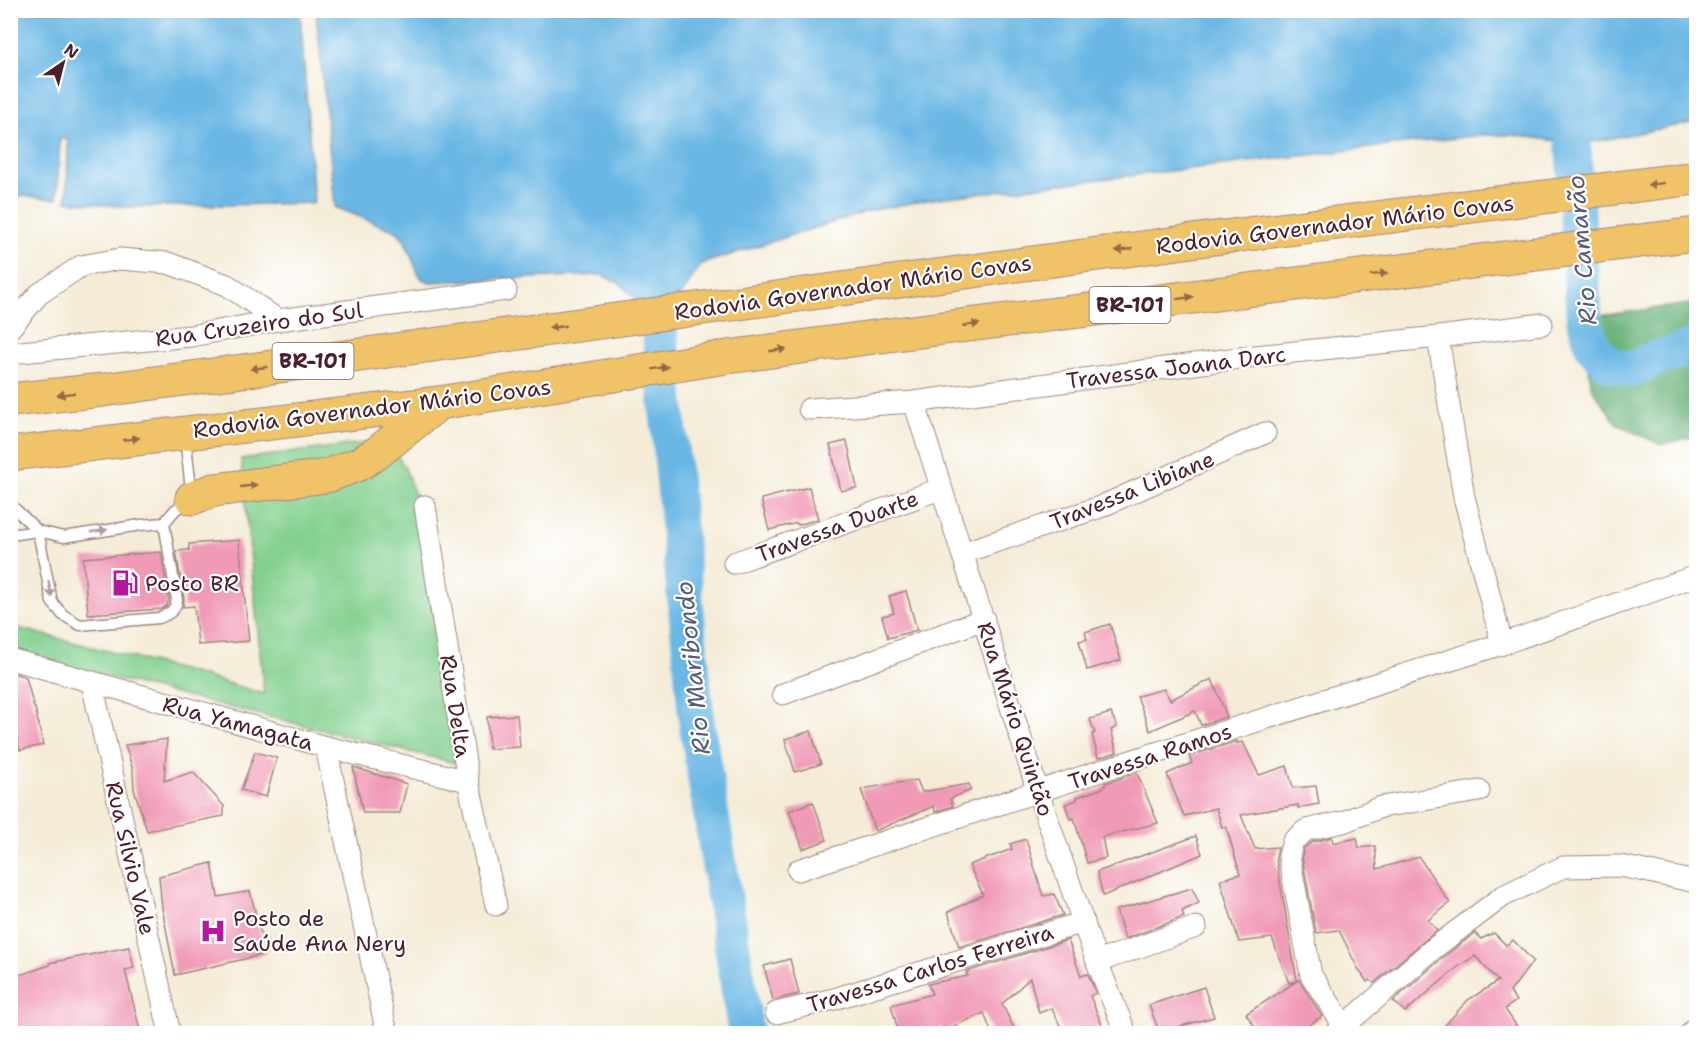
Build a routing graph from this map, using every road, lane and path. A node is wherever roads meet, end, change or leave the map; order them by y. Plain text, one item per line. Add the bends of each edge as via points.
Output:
1 (1696, 178) edge
2 (1696, 234) edge
3 (506, 290) dead end
4 (278, 320) junction
5 (1542, 324) dead end
6 (10, 328) edge
7 (1438, 337) junction
8 (10, 353) edge
9 (10, 400) edge
10 (914, 402) junction
11 (439, 403) junction
12 (809, 410) dead end
13 (184, 433) junction
14 (1265, 433) dead end
15 (10, 454) edge
16 (940, 489) junction
17 (192, 498) junction
18 (10, 504) edge
19 (425, 506) dead end
20 (164, 524) junction
21 (38, 531) junction
22 (10, 535) edge
23 (962, 553) junction
24 (734, 563) dead end
25 (1696, 576) edge
26 (984, 619) junction
27 (1502, 644) junction
28 (10, 659) edge
29 (92, 683) junction
30 (783, 694) dead end
31 (326, 747) junction
32 (468, 781) junction
33 (1479, 791) dead end
34 (1038, 792) junction
35 (798, 870) dead end
36 (1696, 882) edge
37 (496, 905) dead end
38 (1084, 922) junction
39 (1196, 927) dead end
40 (1097, 962) junction
41 (776, 1013) dead end
42 (1696, 1027) edge
43 (1340, 1030) edge
44 (170, 1034) edge
45 (387, 1034) edge
46 (1126, 1034) edge
47 (1690, 1034) edge

1 -> 9 highway, Rodovia Governador Mário Covas / BR-101
11 -> 2 highway, Rodovia Governador Mário Covas / BR-101 via 920,331
3 - 4 street, Rua Cruzeiro do Sul
4 - 6 street via 227,285 168,263 120,259 81,266 39,294
4 - 8 street, Rua Cruzeiro do Sul via 191,336
5 - 7 street, Travessa Joana Darc
7 - 10 street, Travessa Joana Darc via 1246,357
7 - 27 street via 1464,497
10 - 12 street, Travessa Joana Darc
10 - 16 street, Rua Mário Quintão
11 - 13 highway, Rodovia Governador Mário Covas / BR-101
17 -> 11 highway via 214,490 327,476 359,464
15 -> 13 highway, Rodovia Governador Mário Covas / BR-101
13 - 17 lane
14 - 23 street, Travessa Libiane via 1100,507
16 - 23 street, Rua Mário Quintão
16 - 24 street, Travessa Duarte
17 - 20 lane
18 - 21 lane
19 - 32 street, Rua Delta
21 -> 20 lane via 64,537
21 -> 20 lane via 52,602 63,615 80,624 159,618 176,607
21 - 22 lane
23 - 26 street, Rua Mário Quintão
25 - 27 street, Travessa Ramos
26 - 30 street
26 - 34 street, Rua Mário Quintão
27 - 34 street, Travessa Ramos
28 - 29 street, Rua Yamagata
29 - 31 street, Rua Yamagata
29 - 44 street, Rua Silvio Vale
31 - 32 street, Rua Yamagata
31 - 45 street
32 - 37 street, Rua Delta
33 - 43 street via 1381,807 1343,822 1306,830 1293,841 1289,856 1311,975
34 - 35 street, Travessa Ramos
34 - 38 street, Rua Mário Quintão
36 - 43 street via 1621,866 1563,867 1503,896 1433,949
38 - 40 street, Rua Mário Quintão
38 - 41 street, Travessa Carlos Ferreira via 834,999
39 - 40 street
40 - 46 street, Rua Mário Quintão
42 - 47 street

